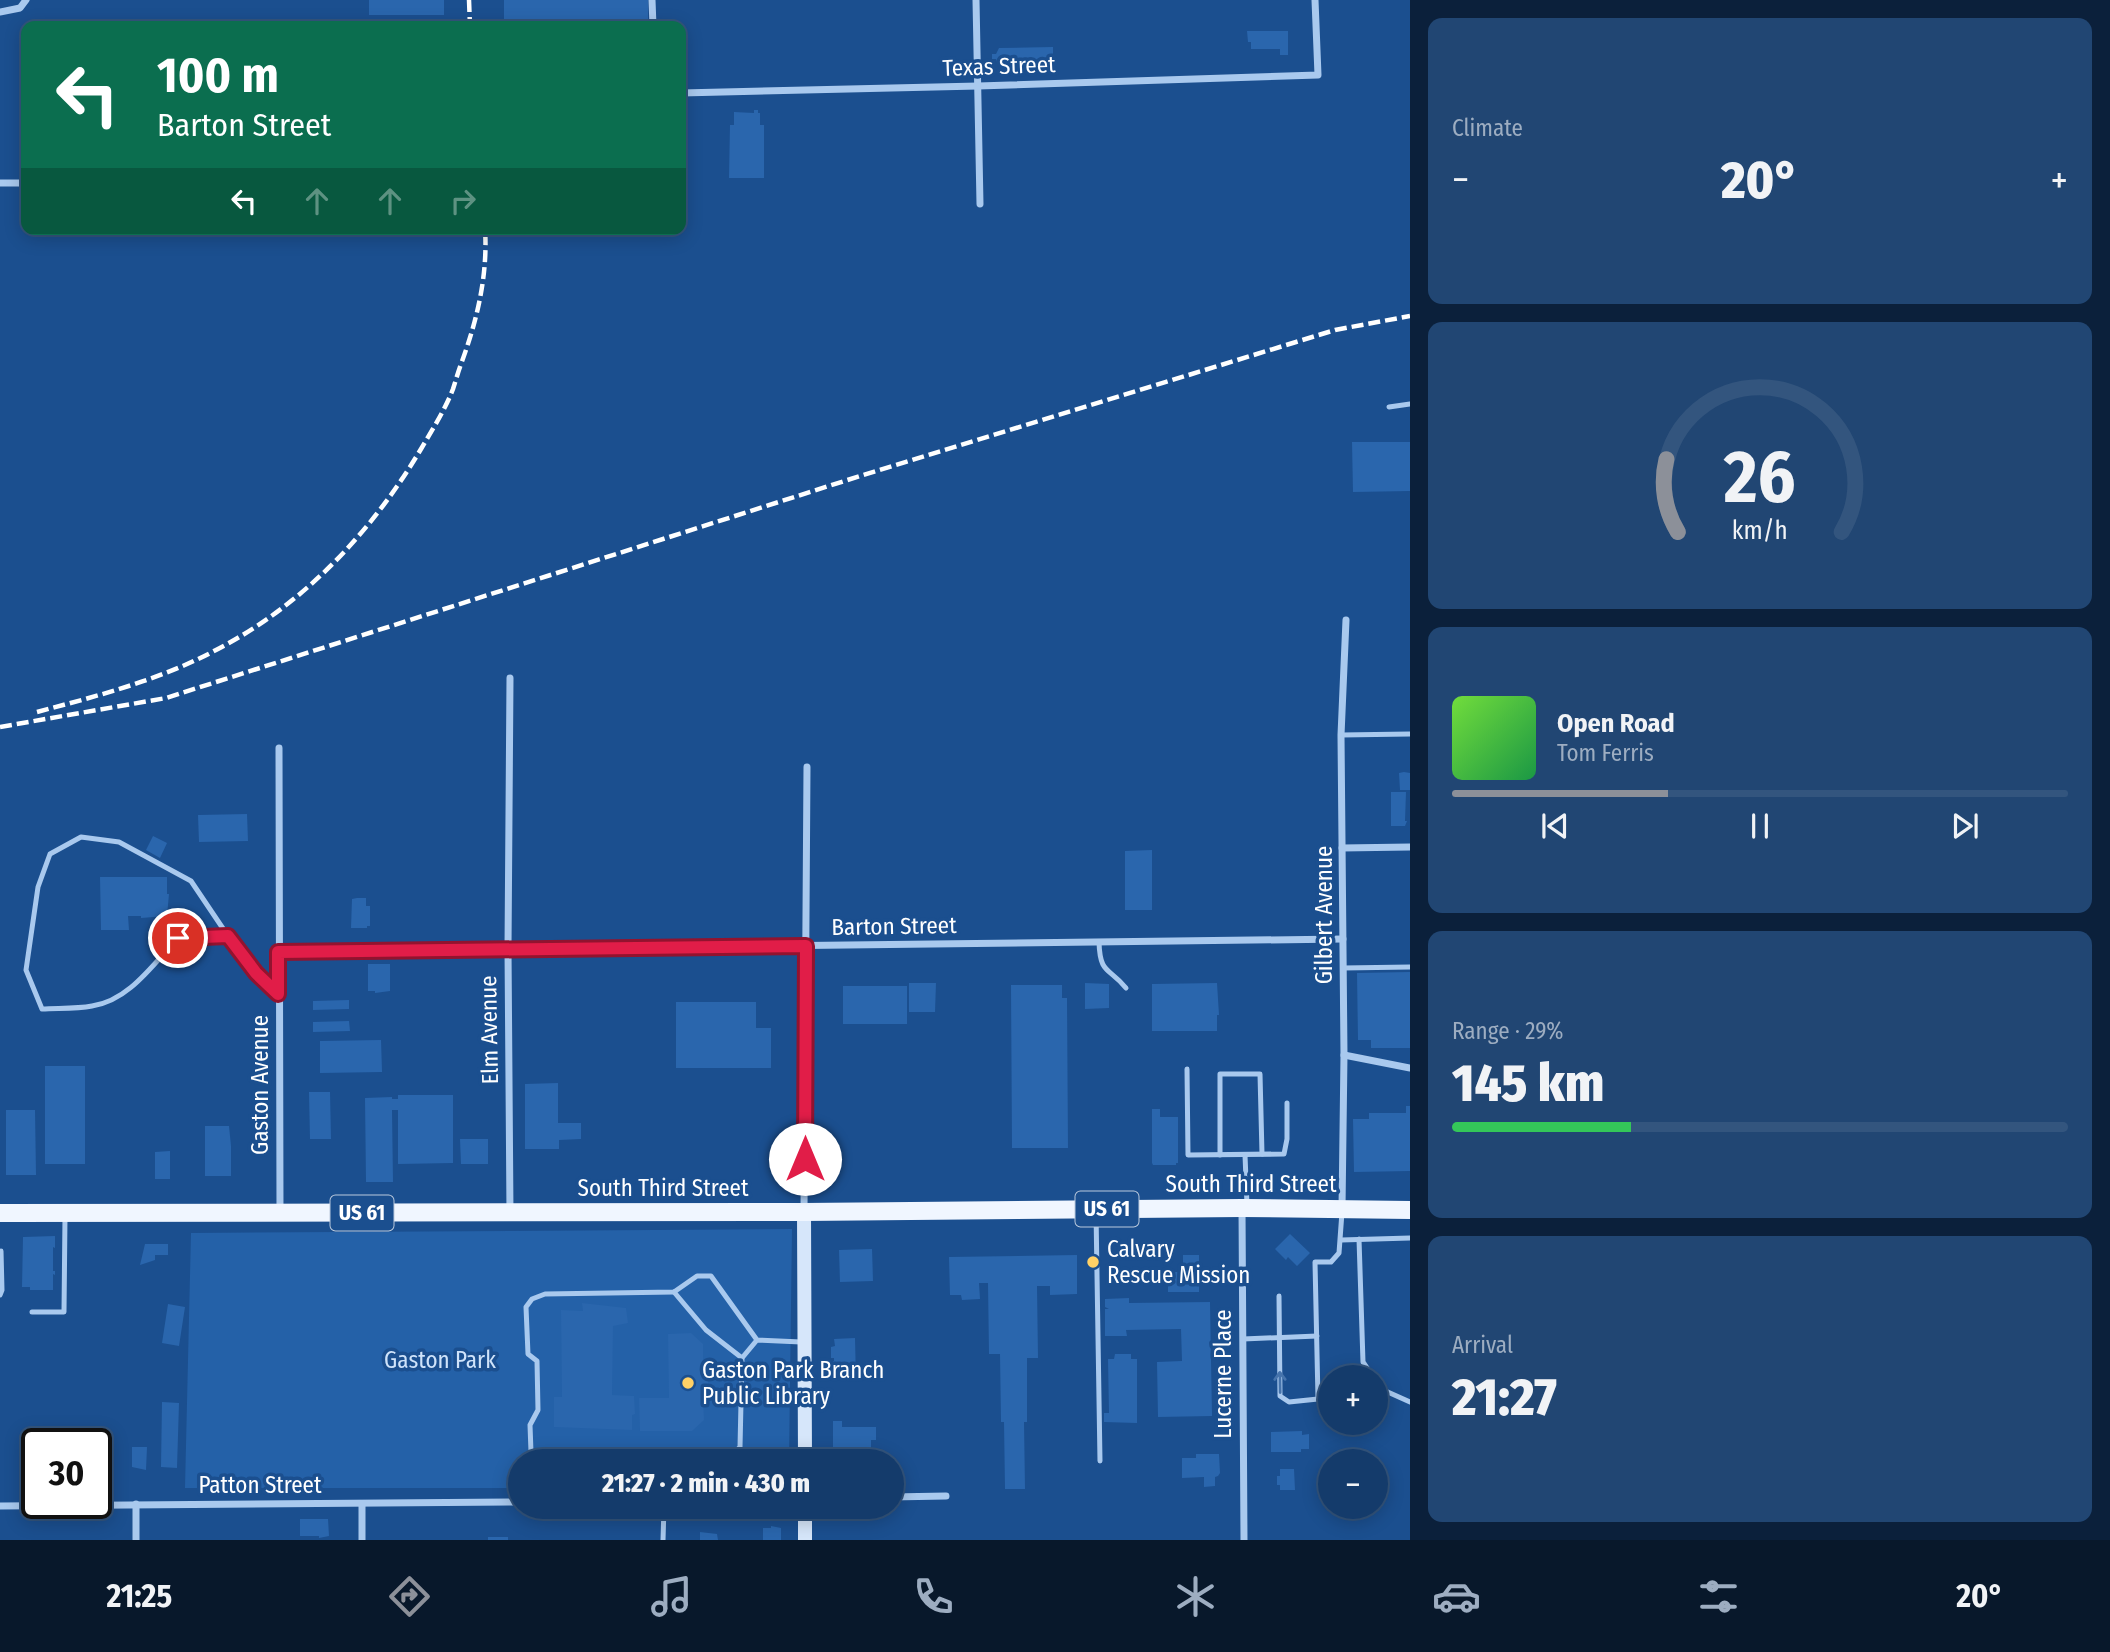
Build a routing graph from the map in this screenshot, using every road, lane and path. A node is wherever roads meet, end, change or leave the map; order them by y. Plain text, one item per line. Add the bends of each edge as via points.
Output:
1 (26, 0) edge
2 (652, 0) edge
3 (976, 0) edge
4 (1315, 0) edge
5 (0, 12) edge
6 (653, 21) edge
7 (978, 86) junction
8 (686, 93) edge
9 (0, 183) edge
10 (21, 183) edge
11 (980, 204) dead end
12 (1410, 404) edge
13 (1388, 407) dead end
14 (1346, 620) dead end
15 (510, 678) dead end
16 (1410, 734) edge
17 (1341, 735) junction
18 (279, 748) dead end
19 (807, 767) dead end
20 (1410, 847) edge
21 (1342, 848) junction
22 (228, 936) junction
23 (1343, 939) junction
24 (1099, 942) junction
25 (806, 946) junction
26 (508, 949) junction
27 (278, 952) junction
28 (1410, 967) edge
29 (1343, 968) junction
30 (1126, 988) dead end
31 (278, 994) junction
32 (1344, 1055) junction
33 (1410, 1068) edge
34 (1187, 1069) dead end
35 (1287, 1104) dead end
36 (1245, 1154) junction
37 (1262, 1154) junction
38 (1220, 1155) junction
39 (1245, 1208) junction
40 (1096, 1209) junction
41 (1342, 1209) junction
42 (1410, 1210) edge
43 (804, 1212) junction
44 (0, 1213) edge
45 (280, 1213) junction
46 (510, 1213) junction
47 (65, 1214) junction
48 (1410, 1238) edge
49 (1359, 1239) junction
50 (1341, 1240) junction
51 (1, 1251) edge
52 (674, 1292) junction
53 (0, 1295) edge
54 (1279, 1296) dead end
55 (32, 1312) dead end
56 (1317, 1336) junction
57 (1242, 1339) junction
58 (1279, 1339) junction
59 (757, 1340) junction
60 (805, 1343) junction
61 (742, 1358) junction
62 (1365, 1365) edge
63 (1388, 1392) edge
64 (1410, 1402) edge
65 (531, 1449) edge
66 (738, 1449) edge
67 (805, 1449) edge
68 (1100, 1461) dead end
69 (946, 1496) dead end
70 (904, 1497) edge
71 (508, 1502) edge
72 (136, 1504) junction
73 (362, 1504) junction
74 (0, 1506) edge
75 (664, 1519) edge
76 (805, 1519) edge
77 (136, 1540) edge
78 (362, 1540) edge
79 (663, 1540) edge
80 (805, 1540) edge
81 (1244, 1540) edge

1 - 5 street via 20,8
2 - 6 street
3 - 7 street
4 - 7 street, Texas Street via 1318,75
7 - 8 street, Texas Street
7 - 11 street
9 - 10 street
12 - 13 lane
14 - 17 street, Gilbert Avenue
15 - 26 street, Elm Avenue
16 - 17 lane
17 - 21 street, Gilbert Avenue
18 - 27 street, Gaston Avenue
19 - 25 street
20 - 21 street
21 - 23 street, Gilbert Avenue
22 - 22 lane via 178,938 115,999 93,1006 42,1009 26,970 38,887 50,854 81,837 119,842 191,881
22 - 31 lane
23 - 24 street, Barton Street
23 - 29 street, Gilbert Avenue
24 - 25 street, Barton Street
24 - 30 lane via 1103,967
25 - 26 street, Barton Street
25 - 43 street
26 - 27 street, Barton Street
26 - 46 street, Elm Avenue
27 - 31 street, Gaston Avenue
28 - 29 lane
29 - 32 street, Gilbert Avenue
31 - 45 street, Gaston Avenue
32 - 33 street
32 - 41 street, Gilbert Avenue
34 - 38 lane via 1188,1155
35 - 37 lane via 1284,1154
36 - 37 lane
36 - 38 lane
36 - 39 lane
37 - 38 lane via 1261,1074 1220,1074
39 - 40 main road, South Third Street / US 61
39 - 41 main road, South Third Street / US 61
39 - 57 street, Lucerne Place
40 - 43 main road, South Third Street / US 61
40 - 68 lane
41 - 42 main road, South Third Street / US 61
41 - 50 lane
43 - 46 main road, South Third Street / US 61
43 - 60 street
44 - 47 main road, South Third Street / US 61
45 - 46 main road, South Third Street / US 61
45 - 47 main road, South Third Street / US 61
47 - 55 lane via 64,1312
48 - 49 lane
49 - 50 lane
49 - 62 lane
50 - 56 lane via 1339,1253 1331,1262 1315,1262
51 - 53 lane
52 - 59 lane via 697,1276 712,1276
52 - 61 lane via 706,1330
52 - 65 lane via 545,1294 532,1299 526,1307 528,1354 537,1361 538,1410 530,1424
54 - 58 lane
56 - 58 lane
56 -> 58 lane via 1318,1399 1289,1402 1280,1396
57 - 58 lane
57 - 81 street, Lucerne Place
59 - 60 lane
59 - 61 lane
60 - 67 street
61 - 66 lane
63 - 64 lane
69 - 70 street
71 - 73 street, Patton Street
72 - 73 street, Patton Street
72 - 74 street, Patton Street
72 - 77 street
73 - 78 street
75 - 79 lane
76 - 80 street

